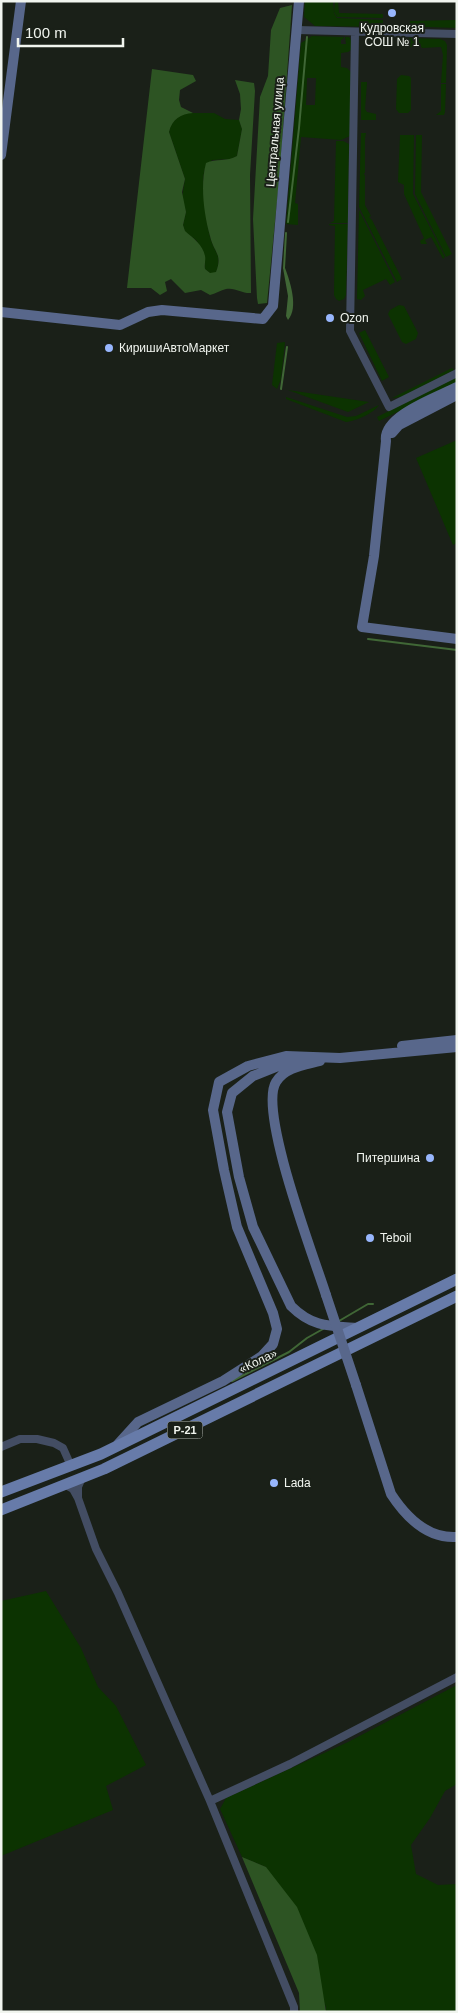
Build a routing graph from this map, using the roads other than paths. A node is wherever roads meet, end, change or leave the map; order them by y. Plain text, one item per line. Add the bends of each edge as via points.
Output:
1 (21, 1) edge
2 (299, 1) edge
3 (297, 30) junction
4 (355, 32) junction
5 (457, 34) edge
6 (1, 156) edge
7 (1, 312) edge
8 (457, 373) edge
9 (457, 387) edge
10 (457, 395) edge
11 (386, 442) junction
12 (457, 639) edge
13 (457, 1040) edge
14 (457, 1047) edge
15 (328, 1059) junction
16 (457, 1279) edge
17 (457, 1296) edge
18 (451, 1301) edge
19 (357, 1328) junction
20 (116, 1446) junction
21 (1, 1447) edge
22 (71, 1466) junction
23 (74, 1482) junction
24 (1, 1492) edge
25 (78, 1498) junction
26 (1, 1510) edge
27 (457, 1537) edge
28 (457, 1677) edge
29 (210, 1801) junction
30 (294, 2012) edge

1 - 6 street
2 - 3 street, Центральная улица
3 - 4 street
3 - 7 street, Центральная улица via 273,306 263,319 162,310 148,312 120,325
4 - 5 street
4 - 8 street via 350,331 388,407
9 - 11 street via 400,416 387,429 384,435
10 - 11 street via 399,425
11 - 12 street via 374,556 362,627
13 - 15 street via 339,1053
14 - 15 street
15 - 19 street via 283,1064 253,1076 232,1093 227,1112 239,1177 253,1226 291,1306 319,1326
15 - 20 street via 286,1056 248,1066 219,1082 213,1110 237,1228 273,1313 277,1329 274,1344 262,1356 223,1381 138,1422
15 - 27 street, bridge via 287,1070 276,1081 272,1109 278,1145 391,1494 423,1529 437,1535
16 - 19 main road, «Кола» / Р-21
17 - 18 main road, Р-21
18 - 23 main road, Р-21
19 - 20 main road, «Кола» / Р-21
20 - 22 main road, «Кола» / Р-21
21 - 22 street via 20,1439 54,1443 63,1448
22 - 24 main road, «Кола»
23 - 25 street via 73,1489
23 - 25 street via 78,1487
23 - 26 main road
25 - 29 street via 96,1549
28 - 29 street via 290,1764
29 - 30 street

